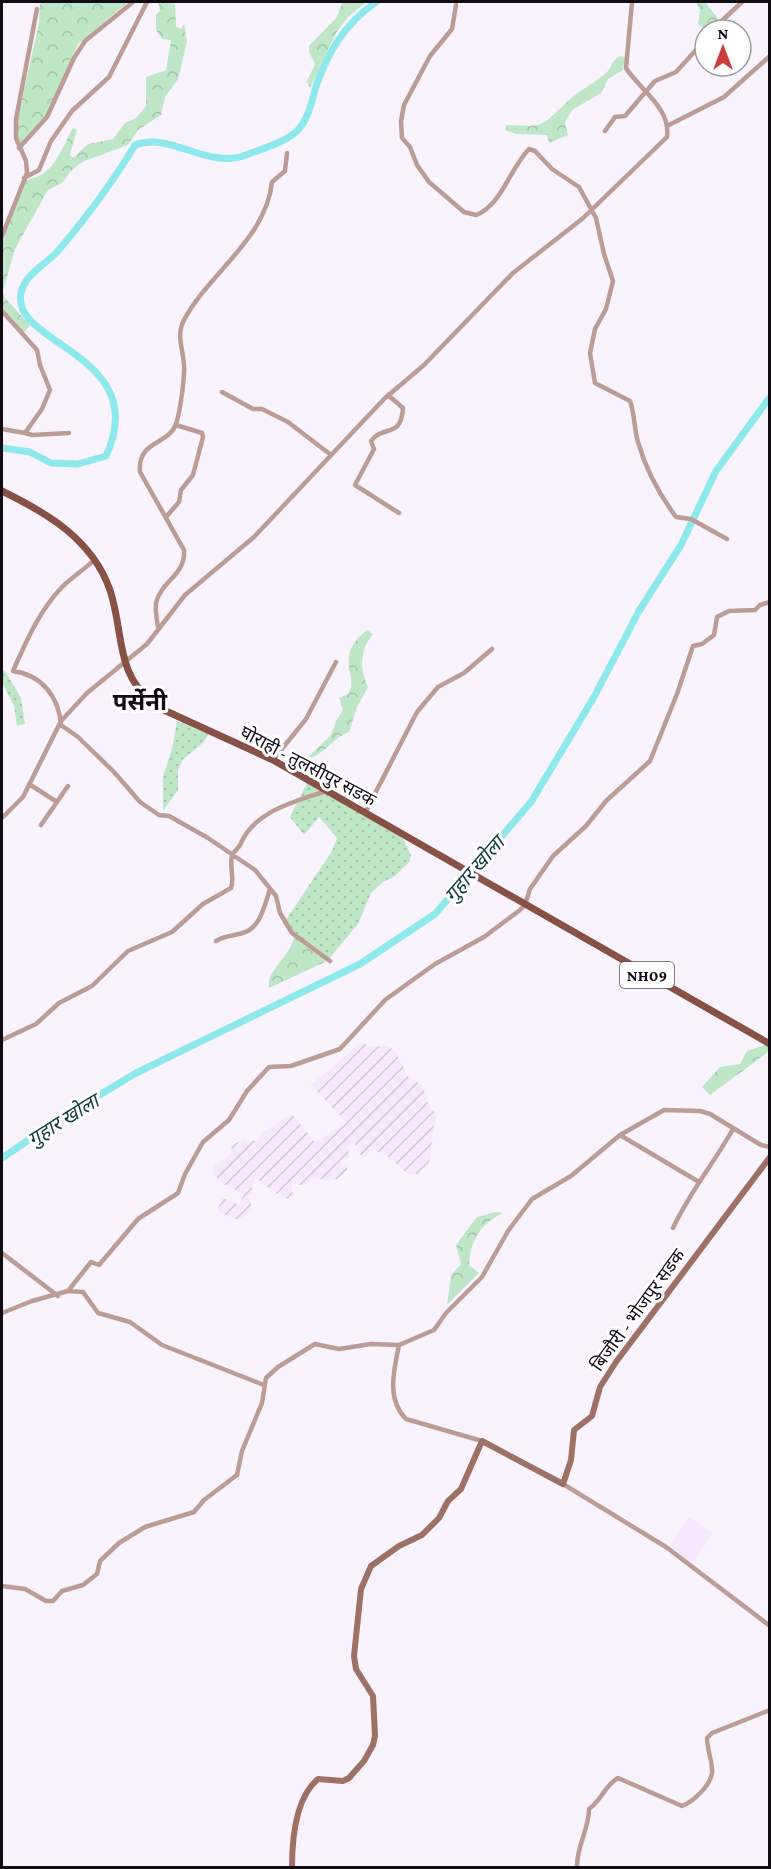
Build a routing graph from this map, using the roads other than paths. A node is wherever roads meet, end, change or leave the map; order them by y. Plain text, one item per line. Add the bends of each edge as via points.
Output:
1 (133, 2) edge
2 (147, 2) edge
3 (632, 2) edge
4 (742, 2) edge
5 (456, 5) dead end
6 (37, 9) dead end
7 (725, 18) edge
8 (693, 53) edge
9 (770, 56) edge
10 (645, 91) junction
11 (669, 125) junction
12 (605, 131) dead end
13 (19, 148) junction
14 (287, 153) dead end
15 (24, 178) junction
16 (592, 208) junction
17 (2, 236) edge
18 (2, 311) edge
19 (222, 392) dead end
20 (388, 394) junction
21 (176, 425) junction
22 (2, 429) edge
23 (25, 433) junction
24 (69, 433) dead end
25 (331, 455) junction
26 (2, 491) edge
27 (399, 513) dead end
28 (166, 517) junction
29 (728, 539) dead end
30 (93, 560) junction
31 (770, 602) edge
32 (158, 627) junction
33 (492, 649) dead end
34 (124, 663) junction
35 (336, 663) dead end
36 (61, 721) junction
37 (273, 760) junction
38 (29, 784) junction
39 (68, 786) dead end
40 (326, 791) junction
41 (57, 802) junction
42 (365, 813) junction
43 (2, 818) edge
44 (41, 825) dead end
45 (233, 853) junction
46 (270, 889) junction
47 (525, 905) junction
48 (216, 941) dead end
49 (330, 962) dead end
50 (2, 1040) edge
51 (770, 1044) edge
52 (733, 1129) junction
53 (620, 1135) junction
54 (770, 1147) edge
55 (770, 1157) edge
56 (699, 1182) junction
57 (673, 1228) dead end
58 (2, 1253) edge
59 (68, 1292) junction
60 (58, 1296) junction
61 (2, 1313) edge
62 (399, 1345) junction
63 (264, 1384) junction
64 (482, 1441) junction
65 (563, 1484) junction
66 (2, 1587) edge
67 (770, 1626) edge
68 (770, 1710) edge
69 (292, 1868) edge
70 (577, 1868) edge

1 - 13 street via 85,41 47,117
2 - 15 street via 109,77 72,111 51,141 39,170
3 - 10 street via 626,68
4 - 7 street
5 - 16 street via 452,29 430,56 403,113 402,138 417,165 429,182 464,212 476,215 494,200 529,149 579,188
6 - 13 street via 16,119
8 - 10 street via 676,72 654,81
9 - 11 street via 724,97
10 - 11 street
10 - 12 street via 625,116 615,117
11 - 16 street via 667,137 659,147
13 - 15 street via 26,161
14 - 21 street via 285,171 272,182 258,221 182,323 179,340 184,382
15 - 17 street
16 - 20 street via 513,273 424,365
16 - 29 street via 613,281 590,353 595,383 630,401 636,416 637,440 655,487 676,517 691,519
18 - 23 street via 37,350 50,390
19 - 25 street via 288,422
20 - 25 street
20 - 27 street via 403,408 402,421 396,430 376,435 371,441 374,449 355,485
21 - 28 street via 139,461 140,472
21 - 28 street via 202,433 203,437 193,475
22 - 23 street
23 - 24 street
25 - 32 street via 254,537 185,595
26 - 30 main road, घोराही - तुलसीपुर सडक / NH09 via 64,526
28 - 32 street via 182,543 185,558 180,572 157,600
30 - 34 main road, घोराही - तुलसीपुर सडक / NH09 via 110,589
30 - 36 street via 51,600 33,626 12,671 26,673 49,690
31 - 47 street via 755,610 729,611 719,616 714,635 693,646 650,760 554,856 530,889
32 - 34 street via 147,644
33 - 42 street via 464,673 438,687 417,712
34 - 36 street
34 - 37 main road, घोराही - तुलसीपुर सडक / NH09 via 141,694 155,706
35 - 37 street via 306,719
36 - 38 street
36 - 45 street via 63,728 78,737 140,802
37 - 40 main road, घोराही - तुलसीपुर सडक / NH09
38 - 41 street
38 - 43 street
39 - 41 street
40 - 42 main road, घोराही - तुलसीपुर सडक / NH09
40 - 45 street via 266,815 242,837
41 - 44 street
42 - 47 main road, घोराही - तुलसीपुर सडक / NH09
45 - 46 street via 255,870
45 - 50 street via 231,888 203,904 172,932 128,951 92,986 59,1003 36,1024
46 - 48 street via 258,923 245,932
46 - 49 street via 292,933
47 - 51 main road, NH09
47 - 59 street via 484,937 435,964 385,1000 340,1049 297,1064 269,1067 247,1091 229,1120 203,1142 178,1193 138,1220 99,1266 91,1263
52 - 53 street via 711,1114 664,1110
52 - 54 street
52 - 56 street
53 - 56 street
53 - 62 street via 571,1176 532,1199 482,1277 434,1330
55 - 65 street, बिजौरी - भोजपुर सडक via 610,1370 600,1387 592,1416 573,1430 571,1460
56 - 57 street
58 - 60 street
59 - 60 street
59 - 63 street via 83,1292 98,1313 130,1322 162,1345
60 - 61 street
62 - 63 street via 339,1349 315,1344 278,1367
62 - 64 street via 393,1384 398,1411 405,1419
63 - 66 street via 262,1404 242,1451 237,1475 194,1512 145,1527 119,1543 100,1561 97,1575 83,1585 62,1591 53,1602 25,1589
64 - 65 street
64 - 69 street via 461,1489 448,1501 439,1518 422,1536 370,1566 361,1589 354,1656 356,1670 373,1696 374,1745 349,1778 318,1779 309,1789 293,1830
65 - 67 street via 666,1547
68 - 70 street via 707,1738 710,1779 698,1795 682,1806 618,1778 611,1782 589,1809 589,1821 576,1857

